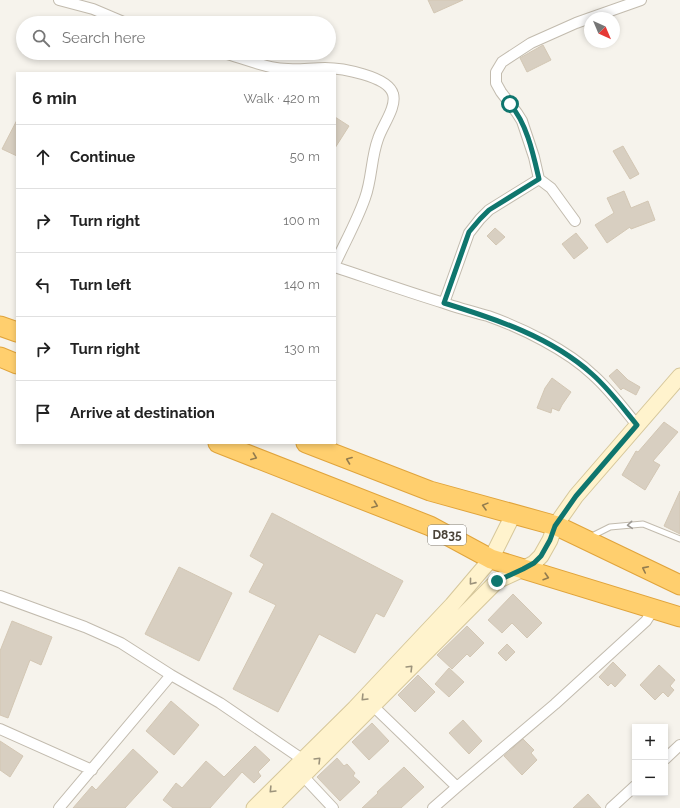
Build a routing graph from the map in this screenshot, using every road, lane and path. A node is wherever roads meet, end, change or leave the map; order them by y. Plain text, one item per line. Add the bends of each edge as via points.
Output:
1 (59, 0) edge
2 (641, 0) edge
3 (607, 12) edge
4 (110, 16) edge
5 (584, 20) edge
6 (247, 60) edge
7 (539, 179) junction
8 (575, 221) dead end
9 (336, 263) edge
10 (336, 265) edge
11 (444, 303) junction
12 (0, 326) edge
13 (16, 332) edge
14 (0, 357) edge
15 (16, 364) edge
16 (680, 376) edge
17 (637, 425) junction
18 (221, 444) edge
19 (309, 444) edge
20 (514, 513) junction
21 (555, 526) junction
22 (680, 539) edge
23 (584, 540) junction
24 (491, 559) junction
25 (523, 569) junction
26 (680, 585) edge
27 (0, 596) edge
28 (652, 610) junction
29 (680, 617) edge
30 (171, 675) junction
31 (389, 680) junction
32 (372, 705) junction
33 (0, 729) edge
34 (680, 745) edge
35 (668, 756) edge
36 (302, 759) junction
37 (92, 770) junction
38 (303, 776) junction
39 (457, 787) junction
40 (632, 789) edge
41 (59, 808) edge
42 (254, 808) edge
43 (271, 808) edge
44 (333, 808) edge
45 (434, 808) edge
46 (611, 808) edge

1 - 4 street
2 - 3 street
5 - 7 street via 531,43 502,62 496,72 496,83 522,121
6 - 9 street via 277,69 344,70 378,79 393,93 393,103 374,152 365,198
7 - 8 street via 551,188
7 - 11 street via 489,210 469,232
10 - 11 street
11 - 17 street via 518,329 578,362 610,392
12 - 13 highway
14 - 15 highway
16 - 17 street
17 - 21 street via 576,496
18 -> 24 highway, D835 via 430,526
20 -> 19 highway via 430,491
20 - 21 highway
20 - 24 street
21 - 23 highway
21 - 25 street via 543,553 534,563
22 -> 23 lane via 643,524 610,527
26 -> 23 highway
24 - 25 highway, D835
24 -> 31 street
25 -> 28 highway, D835
31 -> 25 street via 497,581
27 - 30 street via 121,643
28 - 29 highway, D835
28 - 39 street via 646,621
30 - 36 street via 220,703
30 - 37 street
31 - 32 street
31 -> 36 street
38 -> 32 street
32 - 39 street
33 - 37 street
34 - 35 street
36 -> 42 street
37 - 41 street
38 - 43 street
38 - 44 street
39 - 45 street
40 - 46 street

